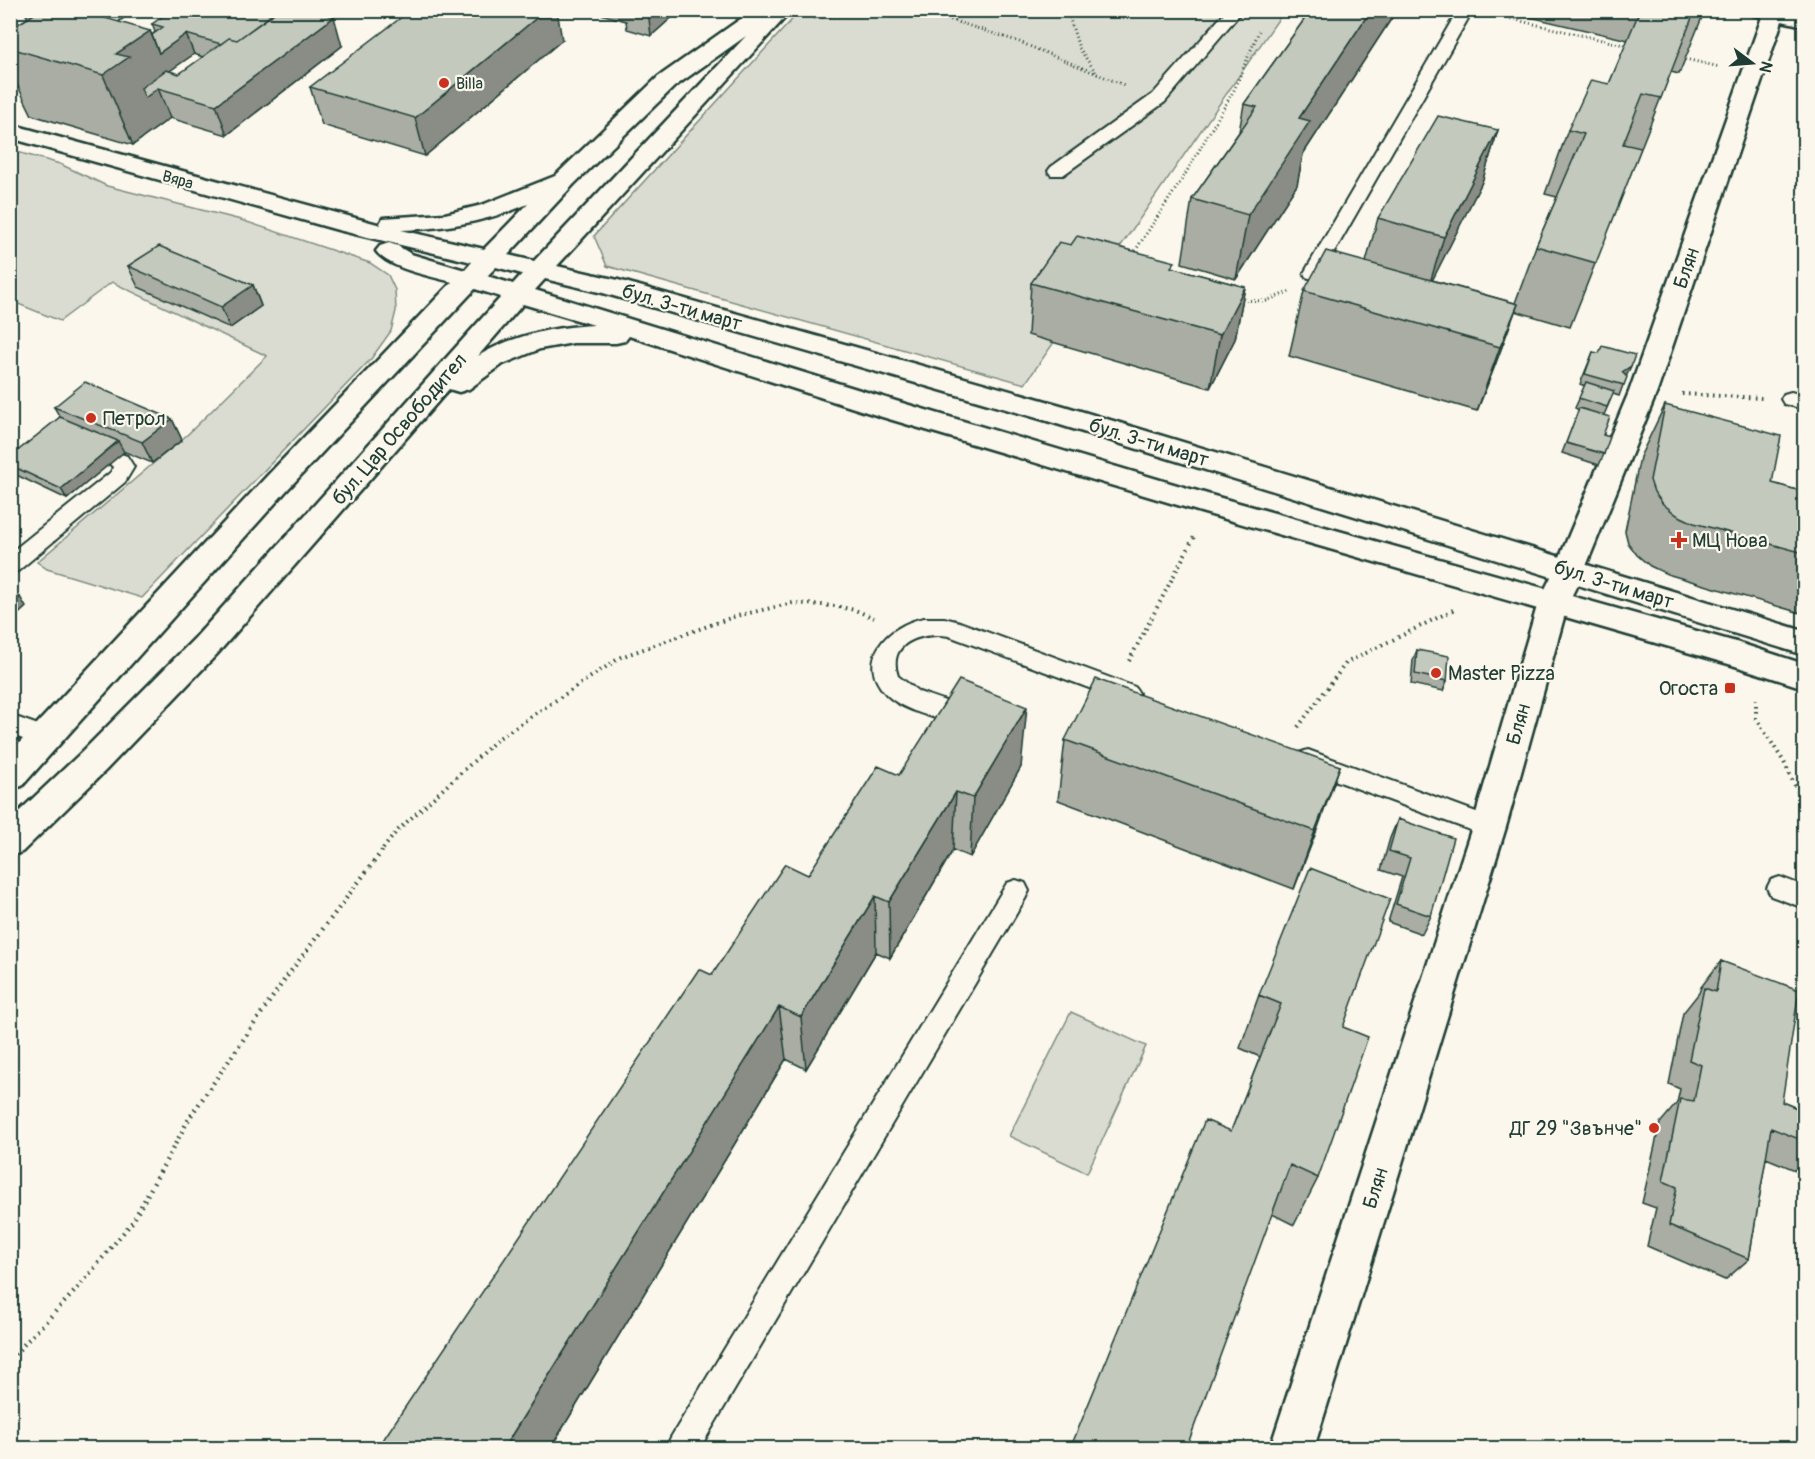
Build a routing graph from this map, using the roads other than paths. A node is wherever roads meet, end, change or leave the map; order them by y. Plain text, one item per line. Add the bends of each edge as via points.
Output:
1 (126, 10) edge
2 (782, 10) edge
3 (1236, 10) edge
4 (1466, 10) edge
5 (1770, 12) edge
6 (1804, 20) edge
7 (766, 21) edge
8 (76, 43) edge
9 (56, 57) edge
10 (10, 86) edge
11 (10, 131) edge
12 (1057, 171) dead end
13 (565, 179) junction
14 (347, 225) junction
15 (489, 258) junction
16 (540, 269) junction
17 (468, 280) junction
18 (1358, 287) edge
19 (519, 294) junction
20 (682, 343) junction
21 (377, 456) junction
22 (115, 459) dead end
23 (10, 565) edge
24 (1561, 586) junction
25 (1804, 643) edge
26 (1804, 676) edge
27 (1148, 701) edge
28 (10, 724) edge
29 (992, 728) edge
30 (46, 738) junction
31 (1281, 750) edge
32 (10, 776) edge
33 (1489, 827) junction
34 (10, 842) edge
35 (1780, 888) dead end
36 (1016, 891) dead end
37 (1804, 897) edge
38 (682, 1449) edge
39 (1292, 1449) edge

1 - 8 lane
2 - 7 street, бул. Цар Освободител
3 - 12 lane via 1159,98
4 - 18 lane via 1313,273
5 - 6 street
5 - 24 street, Блян via 1642,392
7 - 13 street, бул. Цар Освободител via 666,82
7 - 16 street, бул. Цар Освободител
9 - 10 lane
11 - 14 street, Вяра
13 - 14 street via 490,211 445,221
13 - 15 street, бул. Цар Освободител
14 - 15 street, Вяра
14 - 17 street, Вяра via 402,259
15 - 16 street, бул. 3-ти март
15 - 17 street, бул. Цар Освободител
16 - 19 street, бул. Цар Освободител
16 - 24 street, бул. 3-ти март via 1054,412 1370,511
17 - 19 street, Вяра
17 - 30 street, бул. Цар Освободител
19 - 20 street, бул. 3-ти март
19 - 21 street, бул. Цар Освободител
20 - 21 street via 597,333 566,334 518,345 465,377
20 - 24 street, бул. 3-ти март via 889,409 1499,587
21 - 34 street, бул. Цар Освободител via 206,646
22 - 23 lane via 124,467 118,477 80,499
24 - 25 street, бул. 3-ти март
24 - 26 street, бул. 3-ти март
24 - 33 street, Блян
27 - 29 lane via 952,628 920,627 893,641 884,666 895,688 906,696
28 - 30 lane
30 - 32 street, бул. Цар Освободител
31 - 33 lane
33 - 39 street, Блян
35 - 37 lane
36 - 38 lane

